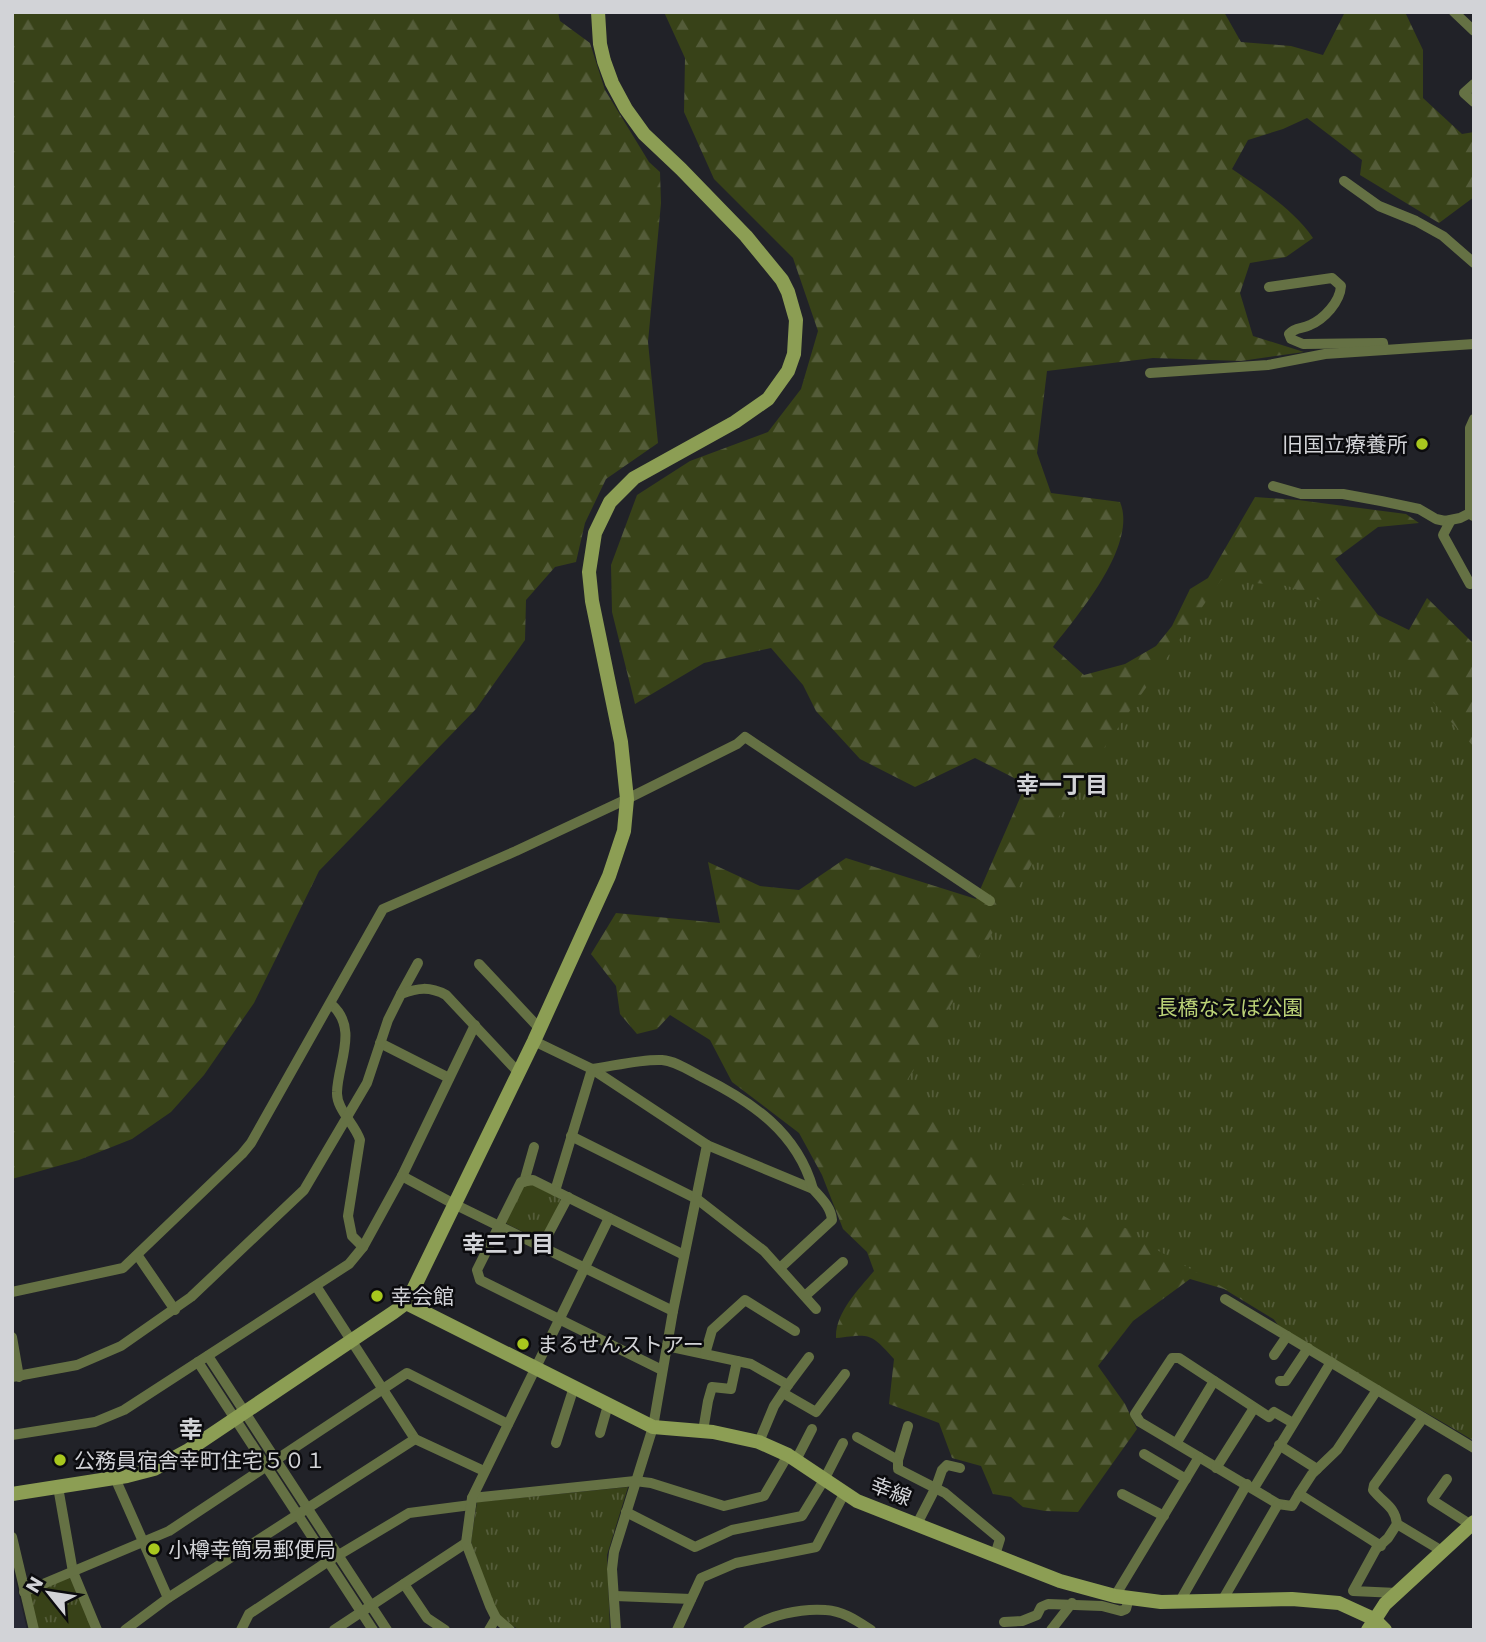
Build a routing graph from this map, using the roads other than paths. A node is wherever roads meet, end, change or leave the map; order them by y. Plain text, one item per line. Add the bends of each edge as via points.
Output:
1 (598, 12) edge
2 (1461, 15) edge
3 (1474, 31) edge
4 (1474, 84) edge
5 (1474, 102) edge
6 (1344, 181) dead end
7 (1474, 263) edge
8 (1269, 287) dead end
9 (1474, 344) edge
10 (1384, 350) junction
11 (1150, 373) dead end
12 (1472, 425) edge
13 (1273, 486) dead end
14 (1472, 514) edge
15 (1451, 520) junction
16 (1473, 586) edge
17 (627, 799) junction
18 (990, 901) dead end
19 (418, 964) dead end
20 (479, 964) dead end
21 (401, 994) junction
22 (331, 1004) junction
23 (475, 1026) junction
24 (537, 1035) junction
25 (380, 1043) junction
26 (592, 1069) junction
27 (519, 1073) junction
28 (449, 1078) junction
29 (348, 1117) junction
30 (571, 1136) junction
31 (707, 1145) junction
32 (534, 1147) dead end
33 (402, 1176) junction
34 (524, 1182) junction
35 (813, 1189) junction
36 (555, 1191) junction
37 (568, 1197) junction
38 (697, 1199) junction
39 (454, 1205) junction
40 (609, 1218) junction
41 (499, 1226) junction
42 (542, 1246) junction
43 (363, 1247) junction
44 (684, 1255) junction
45 (138, 1256) junction
46 (843, 1262) dead end
47 (585, 1268) junction
48 (780, 1268) junction
49 (316, 1286) junction
50 (12, 1292) edge
51 (805, 1296) junction
52 (1226, 1299) dead end
53 (406, 1303) junction
54 (816, 1309) dead end
55 (175, 1310) junction
56 (673, 1311) junction
57 (560, 1320) junction
58 (795, 1331) dead end
59 (1287, 1336) junction
60 (12, 1337) edge
61 (351, 1340) junction
62 (667, 1346) junction
63 (1308, 1349) junction
64 (705, 1354) junction
65 (1274, 1356) dead end
66 (809, 1357) dead end
67 (203, 1359) junction
68 (737, 1362) junction
69 (1331, 1362) junction
70 (536, 1368) junction
71 (662, 1370) junction
72 (845, 1374) dead end
73 (15, 1377) edge
74 (1214, 1381) junction
75 (1280, 1381) dead end
76 (574, 1387) junction
77 (383, 1388) junction
78 (785, 1389) junction
79 (1377, 1390) junction
80 (608, 1405) junction
81 (1254, 1408) junction
82 (239, 1415) junction
83 (1423, 1418) junction
84 (1293, 1423) junction
85 (508, 1424) junction
86 (908, 1426) dead end
87 (653, 1427) junction
88 (812, 1429) dead end
89 (703, 1432) junction
90 (600, 1433) dead end
91 (12, 1434) edge
92 (857, 1437) dead end
93 (415, 1439) junction
94 (1177, 1442) junction
95 (555, 1443) dead end
96 (760, 1443) junction
97 (843, 1443) dead end
98 (1279, 1446) junction
99 (1474, 1448) edge
100 (1143, 1454) dead end
101 (792, 1457) junction
102 (1199, 1457) junction
103 (898, 1460) junction
104 (276, 1461) junction
105 (266, 1467) junction
106 (960, 1468) dead end
107 (1216, 1468) junction
108 (1317, 1469) junction
109 (484, 1471) junction
110 (115, 1478) junction
111 (1186, 1479) junction
112 (1447, 1479) dead end
113 (824, 1480) junction
114 (635, 1481) junction
115 (1251, 1486) junction
116 (58, 1487) junction
117 (936, 1487) junction
118 (12, 1494) edge
119 (844, 1494) junction
120 (1122, 1494) dead end
121 (1299, 1494) junction
122 (471, 1502) junction
123 (1278, 1504) junction
124 (307, 1508) junction
125 (626, 1512) junction
126 (296, 1515) junction
127 (1164, 1516) junction
128 (917, 1524) junction
129 (1397, 1524) junction
130 (1472, 1524) edge
131 (12, 1537) edge
132 (144, 1542) junction
133 (466, 1543) junction
134 (1381, 1546) junction
135 (1442, 1551) junction
136 (339, 1555) junction
137 (995, 1555) junction
138 (327, 1562) junction
139 (73, 1572) junction
140 (404, 1584) junction
141 (24, 1592) junction
142 (1398, 1593) junction
143 (615, 1596) junction
144 (1122, 1597) junction
145 (168, 1598) junction
146 (691, 1600) junction
147 (1180, 1601) junction
148 (1222, 1601) junction
149 (1072, 1603) junction
150 (371, 1605) junction
151 (361, 1612) junction
152 (496, 1618) junction
153 (1371, 1625) edge
154 (34, 1630) edge
155 (97, 1630) edge
156 (125, 1630) edge
157 (241, 1630) edge
158 (334, 1630) edge
159 (373, 1630) edge
160 (387, 1630) edge
161 (445, 1630) edge
162 (489, 1630) edge
163 (510, 1630) edge
164 (616, 1630) edge
165 (677, 1630) edge
166 (748, 1630) edge
167 (871, 1630) edge
168 (1010, 1630) edge
169 (1051, 1630) edge
170 (1385, 1630) edge

1 - 17 street via 604,61 626,109 644,134 772,267 788,292 796,320 788,371 768,399 634,478 610,502 595,533 589,572 592,601 621,742
2 - 3 street
4 - 5 street via 1464,93
6 - 7 street via 1379,206 1443,236
8 - 10 street via 1332,278 1341,286 1334,303 1310,326 1293,330 1291,339 1303,344 1383,343
9 - 10 street
10 - 11 street via 1325,354 1268,365
12 - 14 street
13 - 15 street via 1301,494 1356,496
14 - 15 street
15 - 16 street via 1443,535
17 - 18 street via 745,737
17 - 22 street via 383,909
17 - 24 street via 624,831 609,876
19 - 21 street
20 - 24 street
21 - 23 street via 435,989
21 - 25 street
22 - 29 street via 341,1014 346,1032 337,1094
22 - 45 street via 251,1143
23 - 27 street
23 - 28 street
24 - 26 street
24 - 27 street
25 - 28 street
25 - 29 street via 367,1083
26 - 30 street
26 - 31 street
26 - 35 street via 661,1060 727,1089 761,1111 788,1140
27 - 39 street
28 - 33 street
29 - 43 street via 360,1140 349,1226
29 - 55 street via 304,1190
30 - 36 street
30 - 38 street
31 - 35 street
31 - 38 street
32 - 34 street
33 - 39 street
33 - 43 street
34 - 36 street via 533,1180
34 - 41 street
35 - 48 street via 832,1220
36 - 37 street
37 - 40 street
37 - 42 street
38 - 44 street
38 - 48 street
39 - 41 street
39 - 53 street
40 - 44 street
40 - 47 street
41 - 42 street
41 - 57 street via 477,1270 480,1280
42 - 47 street
43 - 49 street via 349,1264
44 - 56 street
45 - 50 street via 123,1268
45 - 55 street
46 - 51 street
47 - 56 street
47 - 57 street
48 - 51 street
49 - 61 street
49 - 67 street
51 - 54 street
52 - 59 street
53 - 61 street
53 - 70 street, 幸線
55 - 73 street via 96,1359
56 - 62 street
57 - 70 street
57 - 71 street
58 - 64 street via 745,1300 712,1330
59 - 63 street
59 - 65 street
60 - 73 street
61 - 77 street
61 - 82 street
62 - 64 street
62 - 71 street
63 - 69 street
63 - 75 street via 1286,1381
64 - 68 street
66 - 78 street
67 - 82 street
67 - 91 street via 124,1410 95,1422
68 - 78 street via 751,1364
68 - 89 street via 730,1389 712,1387
69 - 79 street
69 - 84 street
70 - 76 street, 幸線
70 - 85 street
71 - 87 street
72 - 78 street via 816,1412
74 - 81 street
74 - 94 street
74 - 94 street via 1172,1358 1135,1414 1140,1422
76 - 80 street, 幸線
76 - 95 street
77 - 85 street via 407,1373
77 - 93 street
77 - 104 street
78 - 96 street
79 - 83 street
79 - 108 street via 1336,1450
80 - 87 street, 幸線
80 - 90 street
81 - 84 street
81 - 107 street
82 - 104 street
82 - 105 street
82 - 110 street via 171,1461
83 - 99 street
83 - 129 street via 1373,1490 1393,1508
84 - 98 street
85 - 109 street
86 - 103 street
87 - 89 street, 幸線
87 - 114 street
88 - 101 street
89 - 96 street, 幸線
92 - 103 street
93 - 109 street
93 - 124 street
94 - 102 street
96 - 101 street, 幸線
97 - 113 street
98 - 108 street
98 - 115 street
100 - 111 street
101 - 113 street, 幸線
101 - 114 street via 764,1496 724,1506
102 - 107 street
102 - 111 street
103 - 117 street via 898,1469
104 - 105 street
104 - 124 street
105 - 126 street
105 - 132 street via 169,1531
106 - 117 street via 947,1465
107 - 115 street
108 - 121 street
109 - 122 street
110 - 116 street
110 - 132 street
111 - 127 street
112 - 130 street via 1432,1500
113 - 119 street, 幸線
113 - 125 street via 802,1516 732,1530 695,1547
114 - 122 street
114 - 125 street
115 - 123 street
115 - 147 street
116 - 118 street
116 - 139 street
117 - 128 street
117 - 137 street via 1000,1539
119 - 128 street, 幸線
119 - 146 street via 816,1547 736,1563 701,1578
120 - 127 street
121 - 123 street via 1292,1506
121 - 134 street
122 - 133 street
122 - 136 street via 409,1513
123 - 148 street
124 - 126 street
124 - 136 street
125 - 143 street via 614,1552
126 - 138 street
126 - 145 street
127 - 144 street
128 - 137 street, 幸線
129 - 134 street
129 - 135 street
130 - 135 street
131 - 141 street
132 - 139 street
132 - 145 street
133 - 140 street
133 - 152 street
134 - 142 street via 1353,1591
135 - 142 street
136 - 138 street
136 - 150 street
137 - 144 street, 幸線 via 1060,1581
138 - 151 street
138 - 157 street via 249,1614
139 - 141 street
139 - 155 street
140 - 150 street
140 - 161 street via 426,1618
141 - 154 street
142 - 153 street
143 - 146 street
143 - 164 street
144 - 147 street, 幸線
144 - 149 street via 1126,1609 1121,1611
145 - 156 street
146 - 165 street
147 - 148 street, 幸線
148 - 153 street, 幸線 via 1339,1603
149 - 168 street via 1048,1604 1037,1615 1004,1622
149 - 169 street
150 - 151 street
150 - 160 street
151 - 158 street
151 - 159 street
152 - 162 street
152 - 163 street
153 - 170 street, 幸線
166 - 167 street via 775,1615 826,1610 854,1618

